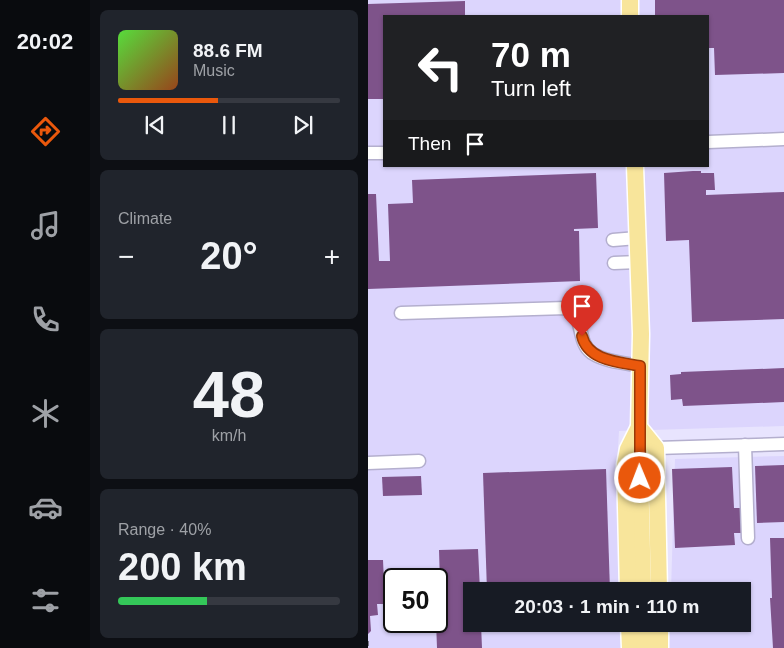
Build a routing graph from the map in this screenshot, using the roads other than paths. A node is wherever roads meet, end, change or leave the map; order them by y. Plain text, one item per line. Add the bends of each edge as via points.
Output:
1 (630, 0) edge
2 (630, 15) edge
3 (784, 139) edge
4 (709, 142) edge
5 (368, 153) edge
6 (383, 153) edge
7 (635, 167) edge
8 (637, 238) junction
9 (613, 240) dead end
10 (638, 262) junction
11 (614, 263) dead end
12 (400, 313) dead end
13 (640, 366) junction
14 (639, 427) junction
15 (784, 444) edge
16 (745, 445) junction
17 (656, 448) junction
18 (419, 461) dead end
19 (368, 463) edge
20 (748, 538) dead end
21 (628, 582) edge
22 (643, 582) edge
23 (659, 582) edge
24 (629, 632) edge
25 (644, 632) edge
26 (660, 632) edge
27 (630, 648) edge
28 (645, 648) edge
29 (660, 648) edge

1 - 2 main road
3 - 4 street
5 - 6 street
7 - 8 main road
8 - 9 street
8 - 10 main road
10 - 11 street
10 - 13 main road
12 - 13 street via 567,308 577,316 584,344 591,352 609,361
13 - 14 main road
14 - 17 main road
14 - 21 main road via 628,449 625,465
14 - 22 main road
15 - 16 street
16 - 17 street
16 - 20 street
17 - 23 main road
18 - 19 street
24 - 27 main road
25 - 28 main road
26 - 29 main road

